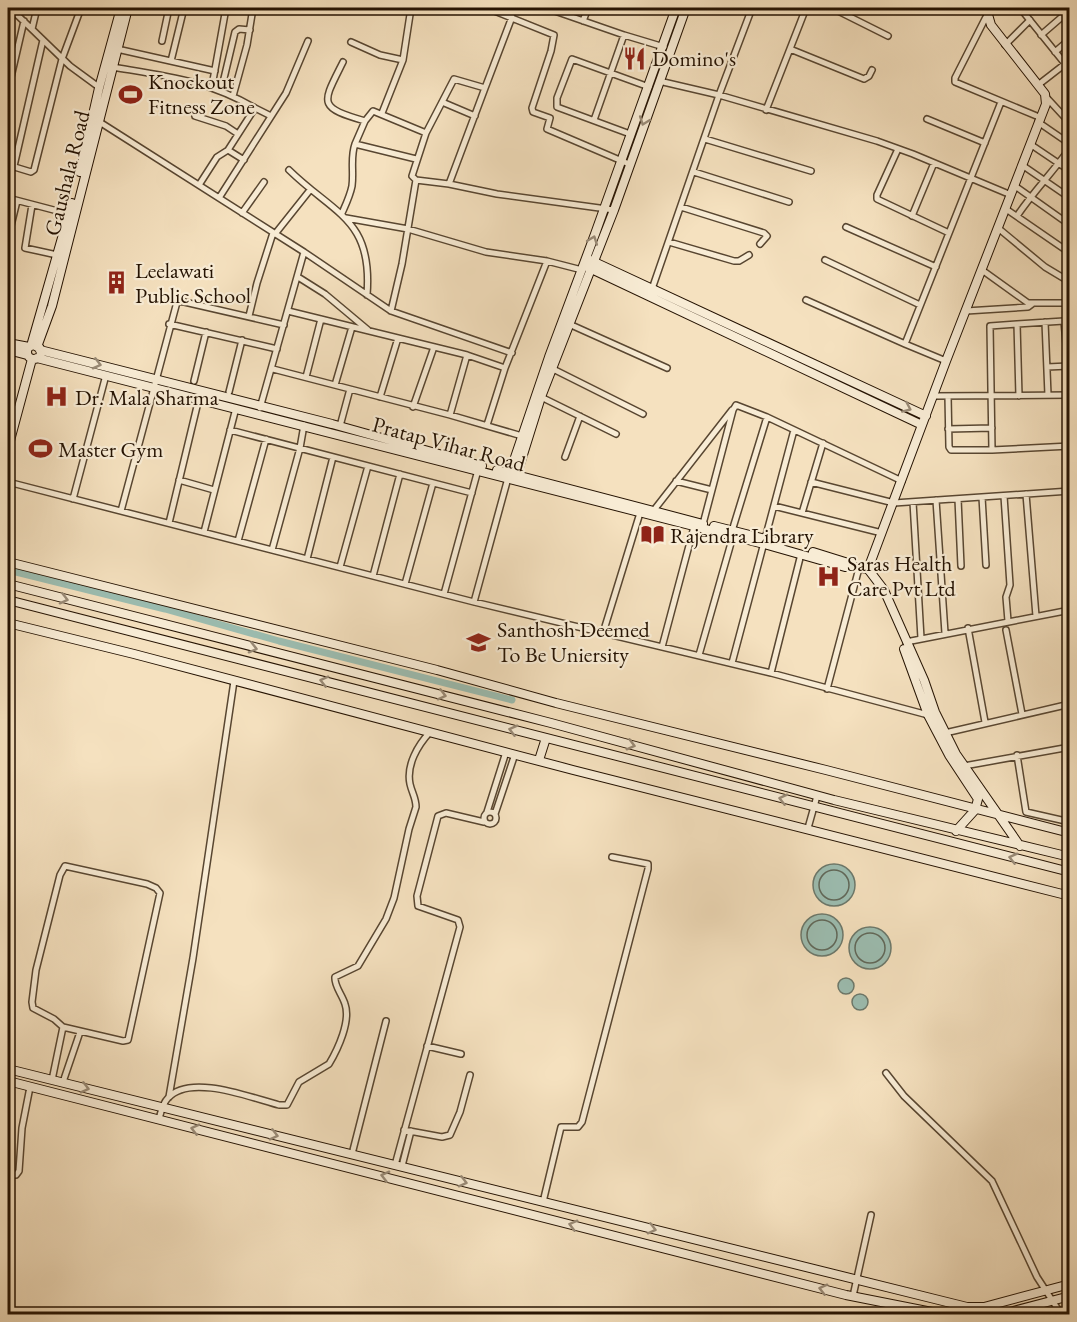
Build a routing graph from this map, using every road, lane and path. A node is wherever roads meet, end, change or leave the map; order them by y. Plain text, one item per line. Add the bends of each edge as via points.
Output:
1 (10, 8) edge
2 (37, 8) edge
3 (81, 8) edge
4 (122, 8) edge
5 (128, 8) edge
6 (169, 8) edge
7 (184, 8) edge
8 (218, 8) edge
9 (226, 8) edge
10 (253, 8) edge
11 (411, 8) edge
12 (487, 8) edge
13 (546, 8) edge
14 (588, 8) edge
15 (662, 8) edge
16 (752, 8) edge
17 (806, 8) edge
18 (832, 8) edge
19 (1020, 8) edge
20 (675, 10) edge
21 (987, 10) edge
22 (506, 11) edge
23 (685, 12) edge
24 (512, 17) junction
25 (1070, 17) edge
26 (24, 21) junction
27 (583, 21) junction
28 (1030, 21) junction
29 (32, 29) junction
30 (250, 30) junction
31 (624, 35) junction
32 (1041, 35) junction
33 (888, 36) dead end
34 (1070, 39) edge
35 (43, 40) junction
36 (162, 41) dead end
37 (308, 41) dead end
38 (351, 42) dead end
39 (1005, 45) junction
40 (662, 46) junction
41 (671, 49) junction
42 (790, 49) junction
43 (117, 50) junction
44 (1055, 52) junction
45 (62, 59) junction
46 (403, 60) junction
47 (171, 61) junction
48 (343, 62) dead end
49 (1065, 64) junction
50 (112, 67) junction
51 (872, 70) dead end
52 (1070, 70) edge
53 (215, 71) junction
54 (611, 72) junction
55 (659, 81) junction
56 (1038, 85) junction
57 (212, 86) junction
58 (647, 86) junction
59 (8, 88) edge
60 (485, 88) junction
61 (102, 90) junction
62 (656, 90) junction
63 (221, 91) junction
64 (719, 95) junction
65 (233, 96) junction
66 (1046, 97) junction
67 (442, 102) junction
68 (1001, 102) junction
69 (255, 108) junction
70 (766, 110) junction
71 (382, 113) junction
72 (195, 116) dead end
73 (475, 116) junction
74 (271, 117) junction
75 (95, 119) junction
76 (927, 119) dead end
77 (1038, 119) junction
78 (365, 120) junction
79 (594, 120) junction
80 (1070, 123) edge
81 (426, 133) junction
82 (238, 134) junction
83 (630, 134) junction
84 (705, 139) junction
85 (985, 143) junction
86 (355, 144) junction
87 (1030, 144) junction
88 (1070, 146) edge
89 (898, 148) junction
90 (228, 150) junction
91 (416, 159) junction
92 (244, 160) junction
93 (620, 160) junction
94 (934, 163) junction
95 (1059, 163) junction
96 (629, 164) junction
97 (1022, 165) junction
98 (10, 166) edge
99 (289, 170) dead end
100 (811, 171) dead end
101 (1070, 171) edge
102 (694, 172) junction
103 (971, 178) junction
104 (416, 180) junction
105 (264, 182) dead end
106 (1044, 182) junction
107 (449, 184) junction
108 (199, 185) junction
109 (1015, 186) junction
110 (310, 190) junction
111 (1011, 195) junction
112 (1030, 197) junction
113 (8, 198) edge
114 (219, 198) junction
115 (1070, 198) edge
116 (17, 201) junction
117 (789, 202) dead end
118 (32, 205) junction
119 (681, 207) junction
120 (1006, 209) junction
121 (603, 210) junction
122 (614, 210) junction
123 (242, 213) junction
124 (69, 214) junction
125 (344, 215) junction
126 (912, 216) junction
127 (1017, 216) junction
128 (1070, 225) edge
129 (846, 227) dead end
130 (998, 228) junction
131 (408, 229) junction
132 (274, 233) junction
133 (949, 233) junction
134 (8, 238) edge
135 (669, 242) junction
136 (760, 244) dead end
137 (304, 252) junction
138 (1070, 253) edge
139 (57, 255) junction
140 (749, 255) dead end
141 (825, 260) dead end
142 (547, 261) junction
143 (587, 265) junction
144 (936, 267) junction
145 (982, 270) junction
146 (298, 277) junction
147 (1070, 282) edge
148 (652, 289) junction
149 (367, 295) junction
150 (806, 300) dead end
151 (1070, 303) edge
152 (1032, 304) junction
153 (920, 305) junction
154 (288, 311) junction
155 (391, 311) junction
156 (966, 311) junction
157 (249, 316) junction
158 (321, 319) junction
159 (1045, 321) junction
160 (716, 323) junction
161 (170, 324) junction
162 (568, 324) junction
163 (1017, 324) junction
164 (284, 326) junction
165 (352, 327) junction
166 (370, 331) junction
167 (206, 332) junction
168 (398, 338) junction
169 (242, 340) junction
170 (8, 343) edge
171 (905, 344) junction
172 (434, 347) junction
173 (277, 349) junction
174 (8, 350) edge
175 (33, 352) junction
176 (512, 353) junction
177 (467, 355) junction
178 (946, 361) junction
179 (1069, 366) edge
180 (1047, 367) junction
181 (505, 368) junction
182 (667, 368) dead end
183 (273, 369) junction
184 (553, 369) junction
185 (106, 375) junction
186 (306, 377) junction
187 (194, 381) dead end
188 (154, 383) junction
189 (335, 385) junction
190 (350, 389) junction
191 (229, 392) dead end
192 (1048, 395) junction
193 (1070, 395) edge
194 (933, 396) junction
195 (948, 396) junction
196 (991, 396) junction
197 (1019, 396) junction
198 (380, 397) junction
199 (541, 397) junction
200 (199, 398) junction
201 (413, 407) junction
202 (734, 407) junction
203 (236, 408) junction
204 (260, 410) junction
205 (643, 414) dead end
206 (450, 415) junction
207 (580, 416) junction
208 (767, 417) junction
209 (924, 420) junction
210 (304, 425) junction
211 (488, 425) junction
212 (340, 426) junction
213 (992, 428) junction
214 (948, 429) junction
215 (230, 430) junction
216 (794, 430) junction
217 (616, 434) dead end
218 (522, 436) junction
219 (266, 439) junction
220 (823, 443) junction
221 (1070, 446) edge
222 (8, 448) edge
223 (300, 448) junction
224 (992, 450) junction
225 (333, 457) junction
226 (565, 457) dead end
227 (368, 466) junction
228 (478, 470) junction
229 (400, 474) junction
230 (512, 476) junction
231 (179, 480) junction
232 (676, 481) junction
233 (902, 481) junction
234 (8, 482) edge
235 (811, 482) junction
236 (433, 483) junction
237 (214, 490) junction
238 (712, 490) junction
239 (1070, 491) edge
240 (472, 493) junction
241 (1026, 494) junction
242 (587, 496) junction
243 (1005, 496) junction
244 (982, 497) junction
245 (73, 499) junction
246 (958, 499) junction
247 (936, 500) junction
248 (913, 502) junction
249 (894, 503) junction
250 (774, 507) junction
251 (654, 510) junction
252 (121, 511) junction
253 (640, 513) junction
254 (802, 513) junction
255 (169, 523) junction
256 (703, 524) junction
257 (694, 527) junction
258 (204, 532) junction
259 (732, 533) junction
260 (882, 533) junction
261 (238, 541) junction
262 (764, 541) junction
263 (272, 550) junction
264 (801, 554) junction
265 (307, 559) junction
266 (8, 562) edge
267 (986, 565) dead end
268 (961, 566) dead end
269 (340, 567) junction
270 (855, 567) junction
271 (868, 569) junction
272 (373, 576) junction
273 (877, 581) junction
274 (8, 584) edge
275 (405, 584) junction
276 (444, 594) junction
277 (8, 600) edge
278 (474, 602) junction
279 (1070, 610) edge
280 (1036, 616) junction
281 (1008, 621) junction
282 (8, 623) edge
283 (968, 628) junction
284 (1006, 630) dead end
285 (603, 633) junction
286 (945, 633) junction
287 (921, 638) junction
288 (906, 642) junction
289 (662, 647) junction
290 (699, 656) junction
291 (732, 663) junction
292 (771, 673) junction
293 (234, 681) junction
294 (827, 689) junction
295 (1070, 704) edge
296 (932, 713) junction
297 (1022, 714) junction
298 (985, 722) junction
299 (430, 732) junction
300 (945, 733) junction
301 (546, 738) junction
302 (1070, 747) edge
303 (511, 753) junction
304 (1017, 755) junction
305 (539, 760) junction
306 (964, 766) junction
307 (817, 795) junction
308 (814, 806) junction
309 (975, 810) junction
310 (487, 812) junction
311 (495, 814) junction
312 (1000, 815) junction
313 (484, 822) junction
314 (1070, 822) edge
315 (808, 828) junction
316 (956, 831) junction
317 (1070, 833) edge
318 (1020, 846) junction
319 (612, 857) dead end
320 (1070, 857) edge
321 (1070, 872) edge
322 (1070, 896) edge
323 (386, 1021) dead end
324 (63, 1027) junction
325 (80, 1032) junction
326 (427, 1046) junction
327 (461, 1054) dead end
328 (8, 1068) edge
329 (886, 1073) dead end
330 (470, 1075) dead end
331 (52, 1080) junction
332 (8, 1082) edge
333 (63, 1082) junction
334 (30, 1087) junction
335 (169, 1097) junction
336 (162, 1107) junction
337 (159, 1119) junction
338 (404, 1130) junction
339 (411, 1131) junction
340 (352, 1154) junction
341 (399, 1165) junction
342 (8, 1174) edge
343 (543, 1202) junction
344 (871, 1215) dead end
345 (856, 1279) junction
346 (1063, 1286) edge
347 (1046, 1290) junction
348 (853, 1296) junction
349 (1062, 1298) edge
350 (942, 1314) edge
351 (1002, 1314) edge
352 (1061, 1314) edge

1 - 26 street
2 - 29 street
3 - 45 street
4 - 61 street, Gaushala Road
5 - 43 street, Gaushala Road
6 - 36 street
7 - 47 street
8 - 9 street
9 - 53 street
10 - 30 street
11 - 46 street
12 - 22 street
13 - 27 street
14 - 27 street
15 - 20 street
16 - 64 street
17 - 42 street
18 - 33 street
19 - 28 street
20 - 23 street
20 - 40 street
21 - 39 street via 991,26
21 - 68 street via 955,82
22 - 24 street
23 - 41 street
24 - 60 street
24 - 93 street via 554,35 533,112 550,118 548,129
25 - 32 street via 1063,16
26 - 29 street
26 - 59 street
27 - 31 street
28 - 32 street
28 - 39 street
29 - 35 street
30 - 63 street via 236,32
30 - 65 street
31 - 40 street
31 - 54 street
32 - 44 street
34 - 44 street
35 - 45 street
35 - 98 street
37 - 74 street
38 - 46 street
39 - 56 street
40 - 41 street
40 - 58 street
41 - 55 street
42 - 51 street via 864,79
42 - 70 street
43 - 47 street
43 - 50 street, Gaushala Road
44 - 49 street
45 - 61 street
45 - 98 street via 34,170
46 - 71 street
47 - 53 street
48 - 78 street via 330,88 328,102 338,112
49 - 52 street
49 - 56 street
50 - 57 street
50 - 61 street, Gaushala Road
53 - 57 street
54 - 58 street
54 - 79 street
54 - 79 street via 572,59 557,98 561,110
55 - 62 street
55 - 64 street
56 - 66 street
57 - 63 street
58 - 62 street
58 - 83 street
60 - 67 street via 454,79
60 - 73 street
61 - 75 street, Gaushala Road
62 -> 96 street
63 - 65 street
64 - 70 street
64 - 84 street
65 - 69 street
66 - 77 street
66 - 80 street
67 - 73 street
67 - 81 street
68 - 77 street
68 - 85 street
69 - 74 street
69 - 82 street
70 - 89 street
71 - 78 street via 373,111
71 - 81 street
72 - 82 street
73 - 107 street
74 - 92 street
75 - 108 street
75 - 124 street, Gaushala Road
75 - 175 street, Gaushala Road via 52,306
76 - 85 street
77 - 87 street
77 - 88 street
78 - 86 street
79 - 83 street
81 - 91 street
82 - 90 street
83 - 93 street
84 - 100 street
84 - 102 street
85 - 103 street
86 - 91 street
86 - 125 street via 352,185
87 - 95 street
87 - 97 street
88 - 95 street
89 - 94 street
89 - 126 street via 876,195
90 - 92 street
90 - 108 street via 217,157
91 - 104 street via 412,176
92 - 114 street
93 - 96 street
93 - 121 street
94 - 103 street
94 - 126 street
95 - 101 street
95 - 106 street
96 - 122 street
97 - 106 street
97 - 109 street
99 - 110 street
102 - 117 street
102 - 119 street
103 - 111 street
103 - 133 street
104 - 107 street
104 - 131 street
105 - 123 street
106 - 112 street
106 - 115 street
107 - 121 street
108 - 114 street
109 - 111 street
109 - 112 street
110 - 125 street
110 - 132 street
111 - 120 street
112 - 127 street
112 - 128 street
113 - 116 street
114 - 123 street
116 - 118 street
116 - 134 street
118 - 124 street
118 - 139 street via 25,248
119 - 135 street
119 - 136 street via 764,233
120 - 127 street
120 - 130 street
121 - 122 street
143 -> 121 street
122 - 143 street
123 - 132 street
124 - 139 street, Gaushala Road
125 - 131 street
125 - 149 street via 355,228 367,261
126 - 133 street
127 - 138 street
129 - 144 street
130 - 145 street
130 - 147 street
131 - 142 street via 486,252
131 - 155 street
132 - 137 street
132 - 157 street
133 - 144 street
135 - 140 street via 734,261
135 - 148 street
137 - 146 street
137 - 149 street
139 - 175 street, Gaushala Road
141 - 153 street
142 - 143 street
142 - 176 street
143 - 148 street
143 - 160 street
143 - 162 street
143 - 218 street
144 - 153 street
145 - 152 street
145 - 156 street
146 - 154 street
146 - 166 street via 326,294
148 - 160 street
149 - 155 street
150 - 171 street
151 - 152 street
152 - 156 street
153 - 171 street
154 - 158 street
154 - 164 street
155 - 176 street
156 - 178 street
157 - 161 street via 180,301
157 - 164 street
158 - 165 street
158 - 186 street
159 - 163 street
159 - 179 street via 1061,320 1066,324
159 - 180 street
160 - 209 street
161 - 167 street
161 - 188 street
162 - 182 street
162 - 184 street
163 - 196 street via 989,328
163 - 197 street
164 - 173 street
165 - 166 street
165 - 189 street
166 - 168 street
167 - 169 street
167 - 187 street
168 - 172 street
168 - 198 street
169 - 173 street
169 - 191 street
170 - 175 street, Pratap Vihar Road
171 - 178 street
172 - 177 street
172 - 201 street
173 - 183 street
174 - 175 street, Pratap Vihar Road
175 - 185 street, Pratap Vihar Road
175 -> 188 street, Pratap Vihar Road
175 - 222 street
176 - 181 street
177 - 181 street
177 - 206 street
178 - 194 street
179 - 180 street
180 - 192 street
181 - 211 street
183 - 186 street
183 - 204 street
184 - 199 street
184 - 205 street
185 - 188 street, Pratap Vihar Road
185 - 245 street
186 - 189 street
188 - 200 street, Pratap Vihar Road
188 - 204 street, Pratap Vihar Road
188 - 252 street
189 - 190 street
190 - 198 street
190 - 212 street
192 - 193 street
192 - 197 street
194 - 195 street
194 - 209 street
195 - 196 street
195 - 214 street
196 - 197 street
196 - 213 street
198 - 201 street
199 - 207 street
199 - 230 street
200 - 203 street, Pratap Vihar Road
200 - 231 street
201 - 206 street
202 - 208 street via 739,405
202 - 232 street
202 - 238 street
203 - 204 street, Pratap Vihar Road
203 - 215 street
204 - 210 street, Pratap Vihar Road
204 - 212 street, Pratap Vihar Road
206 - 211 street
207 - 217 street
207 - 226 street
208 - 216 street
208 - 259 street
209 - 233 street
210 - 223 street
210 - 228 street, Pratap Vihar Road
211 - 218 street
212 - 230 street, Pratap Vihar Road
213 - 214 street
213 - 224 street
214 - 224 street via 951,450
215 - 219 street
215 - 237 street
216 - 220 street
216 - 250 street
218 - 230 street
219 - 223 street
219 - 261 street
220 - 233 street
220 - 235 street
221 - 224 street
223 - 225 street
223 - 263 street
225 - 227 street
225 - 265 street
227 - 229 street
227 - 269 street
228 - 230 street, Pratap Vihar Road
228 - 240 street
229 - 236 street
229 - 272 street
230 - 242 street, Pratap Vihar Road
230 - 278 street
231 - 237 street
231 - 255 street
232 - 238 street
232 - 251 street
233 - 249 street
234 - 245 street
235 - 249 street
235 - 254 street
236 - 240 street
236 - 275 street
237 - 258 street
238 - 256 street
239 - 241 street
240 - 276 street
241 - 243 street
241 - 280 street
242 - 251 street, Pratap Vihar Road
242 - 253 street, Pratap Vihar Road
243 - 244 street
243 - 281 street
244 - 246 street
244 - 267 street
245 - 252 street
246 - 247 street
246 - 268 street
247 - 248 street
247 - 286 street
248 - 249 street
248 - 287 street
249 - 260 street
250 - 254 street
250 - 262 street
251 - 256 street, Pratap Vihar Road
252 - 255 street
253 - 257 street, Pratap Vihar Road
253 - 285 street
254 - 260 street
255 - 258 street
256 - 259 street, Pratap Vihar Road
257 - 259 street, Pratap Vihar Road
257 - 289 street
258 - 261 street
259 - 262 street, Pratap Vihar Road
259 - 290 street
260 - 271 street
261 - 263 street
262 - 264 street, Pratap Vihar Road
262 - 270 street, Pratap Vihar Road
262 - 291 street
263 - 265 street
264 - 270 street, Pratap Vihar Road
264 - 292 street
265 - 269 street
266 - 309 street
269 - 272 street
270 - 271 street, Pratap Vihar Road
270 - 294 street
271 - 273 street
272 - 275 street
273 - 288 street
273 - 296 street
274 -> 307 street
275 - 276 street
276 - 278 street
301 -> 277 street
278 - 285 street
279 - 280 street
280 - 281 street
281 - 283 street
282 - 293 street
283 - 286 street
283 - 298 street
284 - 297 street
285 - 289 street
286 - 287 street
287 - 288 street
288 - 296 street via 924,680
289 - 290 street
290 - 291 street
291 - 292 street
292 - 294 street
293 - 299 street
293 - 335 street
294 - 296 street
295 - 297 street
296 - 300 street
296 - 309 street via 949,755 977,797
297 - 298 street
298 - 300 street
299 - 303 street
299 - 335 street via 416,751 411,770 416,807 390,909 358,966 334,977 346,1016 329,1064 299,1082 285,1106 205,1088 183,1089
300 - 306 street
301 - 305 street
308 -> 301 street
302 - 304 street
303 - 305 street
303 - 310 street
303 - 311 street
304 - 306 street
304 - 314 street via 1026,812
305 - 315 street
306 - 312 street
307 - 308 street
307 - 316 street
308 - 315 street
321 -> 308 street
309 - 312 street
309 - 316 street
310 - 311 street
310 - 313 street
311 - 313 street via 493,824
312 - 317 street
312 - 318 street
313 - 326 street via 446,813 438,816 417,896 418,906 458,920 460,927
315 - 322 street
316 - 318 street
318 - 320 street
319 - 343 street via 648,864 648,869 582,1122 578,1127 561,1126
323 - 340 street
324 - 325 street
324 - 325 street via 35,1010 32,1002 36,970 63,868 73,867 156,888 160,896 128,1040
324 - 331 street
325 - 333 street
326 - 327 street
326 - 338 street
328 - 331 street
329 - 347 street via 904,1096 992,1181
330 - 339 street via 450,1135
331 - 333 street
332 - 334 street
333 -> 336 street
334 - 337 street
334 - 342 street via 19,1171 16,1175
335 - 336 street
336 - 337 street
336 -> 340 street
348 -> 337 street
338 - 339 street
338 - 341 street
339 - 341 street
340 - 341 street
341 -> 343 street
343 -> 345 street
344 - 345 street
345 - 347 street via 973,1308
345 - 348 street
346 - 347 street
347 - 349 street
348 - 350 street
349 - 351 street
349 - 352 street

